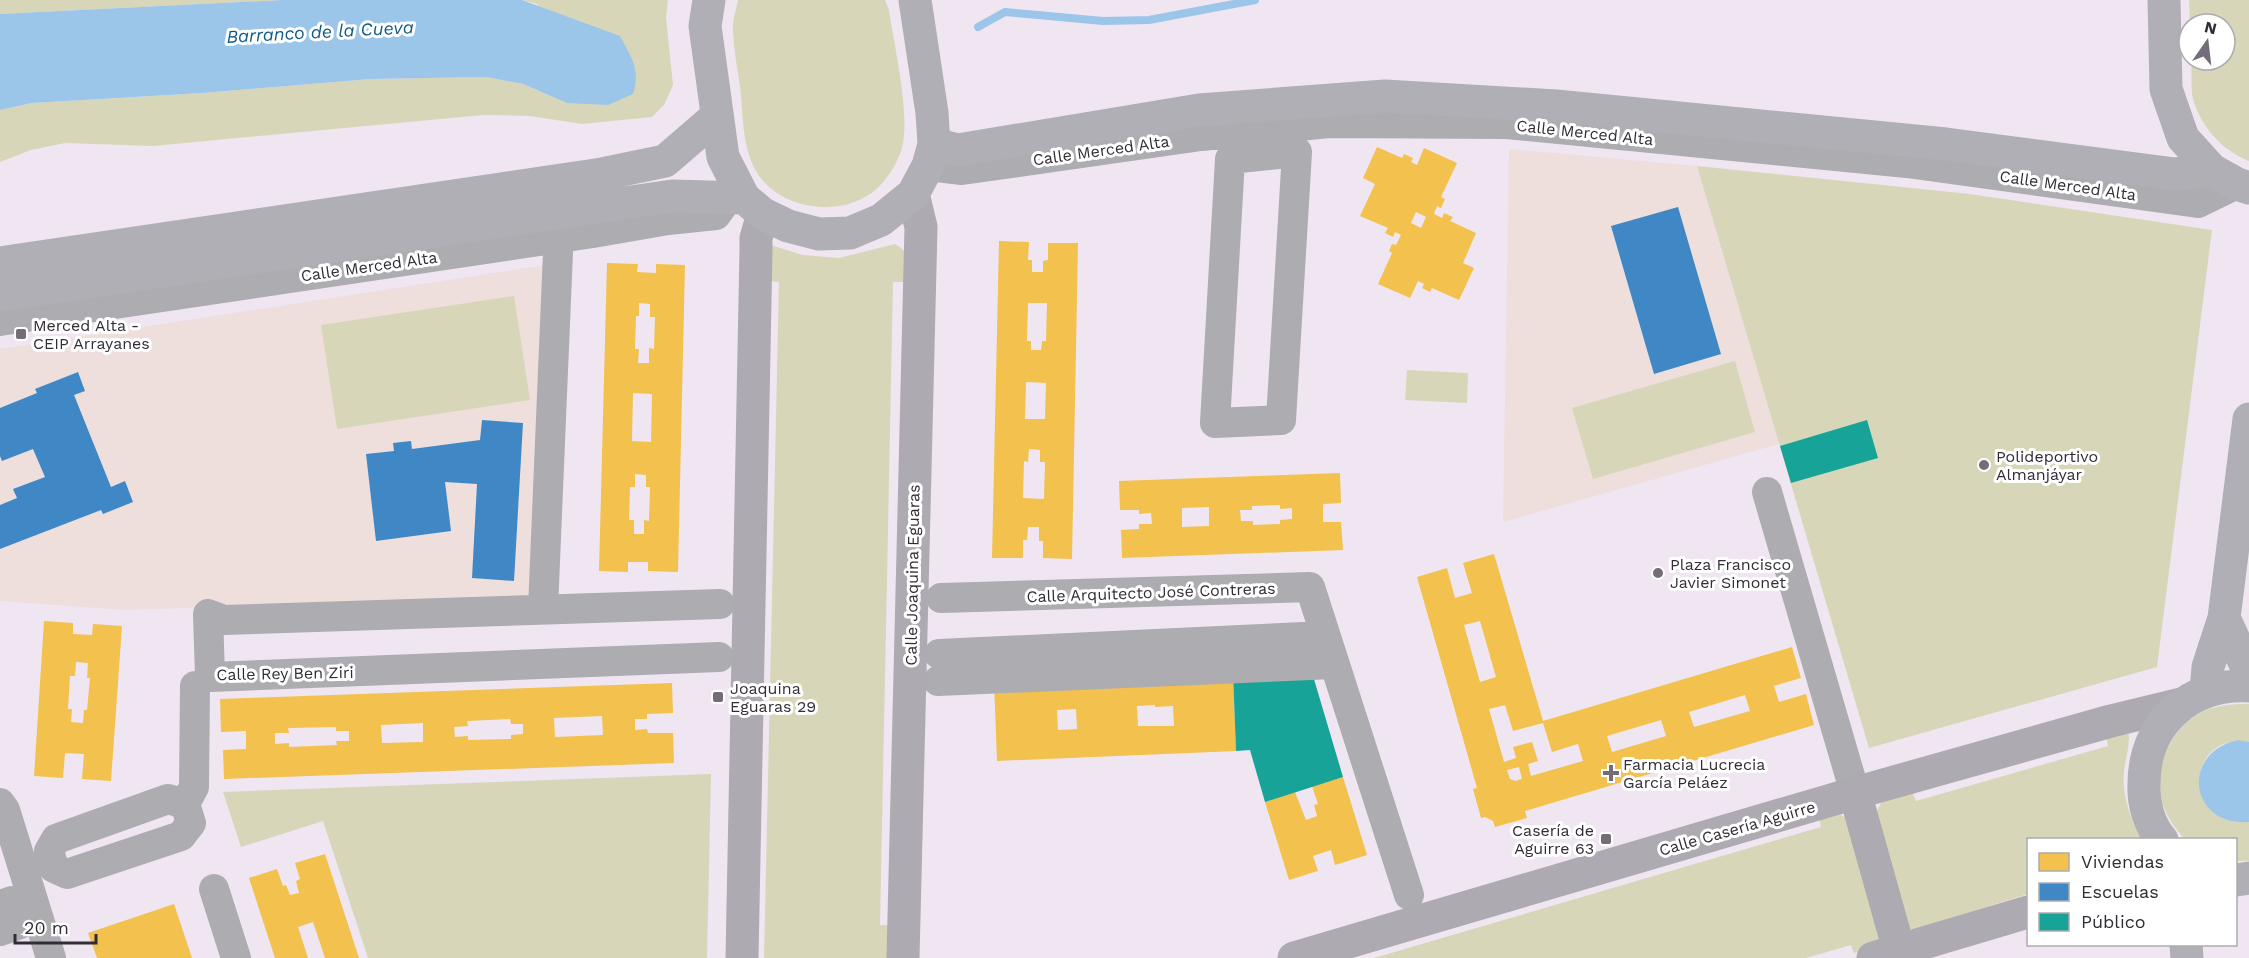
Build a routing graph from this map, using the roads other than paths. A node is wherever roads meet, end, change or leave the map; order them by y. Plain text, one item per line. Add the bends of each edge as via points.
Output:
1 (709, 0) edge
2 (915, 0) edge
3 (2164, 0) edge
4 (716, 117) junction
5 (1230, 159) joint
6 (925, 168) junction
7 (2233, 181) edge
8 (746, 203) junction
9 (558, 252) dead end
10 (0, 263) edge
11 (0, 296) edge
12 (0, 321) edge
13 (2249, 419) edge
14 (1767, 492) dead end
15 (2241, 535) edge
16 (941, 598) dead end
17 (720, 604) dead end
18 (543, 609) junction
19 (2224, 618) junction
20 (1325, 636) junction
21 (719, 657) dead end
22 (1334, 664) junction
23 (2249, 672) edge
24 (195, 686) dead end
25 (2249, 686) edge
26 (2194, 697) junction
27 (1856, 793) junction
28 (0, 803) edge
29 (2160, 838) edge
30 (37, 864) junction
31 (214, 889) dead end
32 (1409, 895) dead end
33 (2027, 912) edge
34 (1886, 954) edge
35 (51, 958) edge
36 (236, 958) edge
37 (742, 958) edge
38 (903, 958) edge
39 (1294, 958) edge

1 - 4 main road via 705,26
2 - 6 main road via 932,113
3 - 7 main road via 2166,89 2183,138
4 - 8 main road via 723,157
4 - 10 main road via 665,161 602,174
5 - 5 street via 1297,152 1281,420 1215,423
6 - 7 main road, Calle Merced Alta via 958,150 1199,110 1385,96 1556,106 1911,140
6 - 8 main road via 881,220 850,233 819,234 788,226
6 - 38 main road, Calle Joaquina Eguaras
8 - 11 main road, Calle Merced Alta via 672,196
8 - 12 street, Calle Merced Alta via 716,215 668,219
8 - 37 main road via 756,250
9 - 18 street
13 - 15 main road
14 - 27 street
15 - 19 main road
16 - 20 street, Calle Arquitecto José Contreras via 1310,587
17 - 18 street, Calle Rey Ben Ziri
18 - 21 street, Calle Rey Ben Ziri via 224,620 208,614 210,677
19 - 23 main road
19 - 26 main road
20 - 22 street, Calle Arquitecto José Contreras
20 - 22 street via 939,667
22 - 32 street, Calle Arquitecto José Contreras
24 - 30 street, Calle Rey Ben Ziri via 194,787 185,804 191,823 181,836 67,874
25 - 26 main road via 2230,685
26 - 27 main road, Calle Casería Aguirre
26 - 29 main road via 2157,730 2144,763 2143,799
27 - 34 main road
27 - 39 main road, Calle Casería Aguirre
28 - 30 street
30 - 35 street
31 - 36 street
33 - 34 main road

